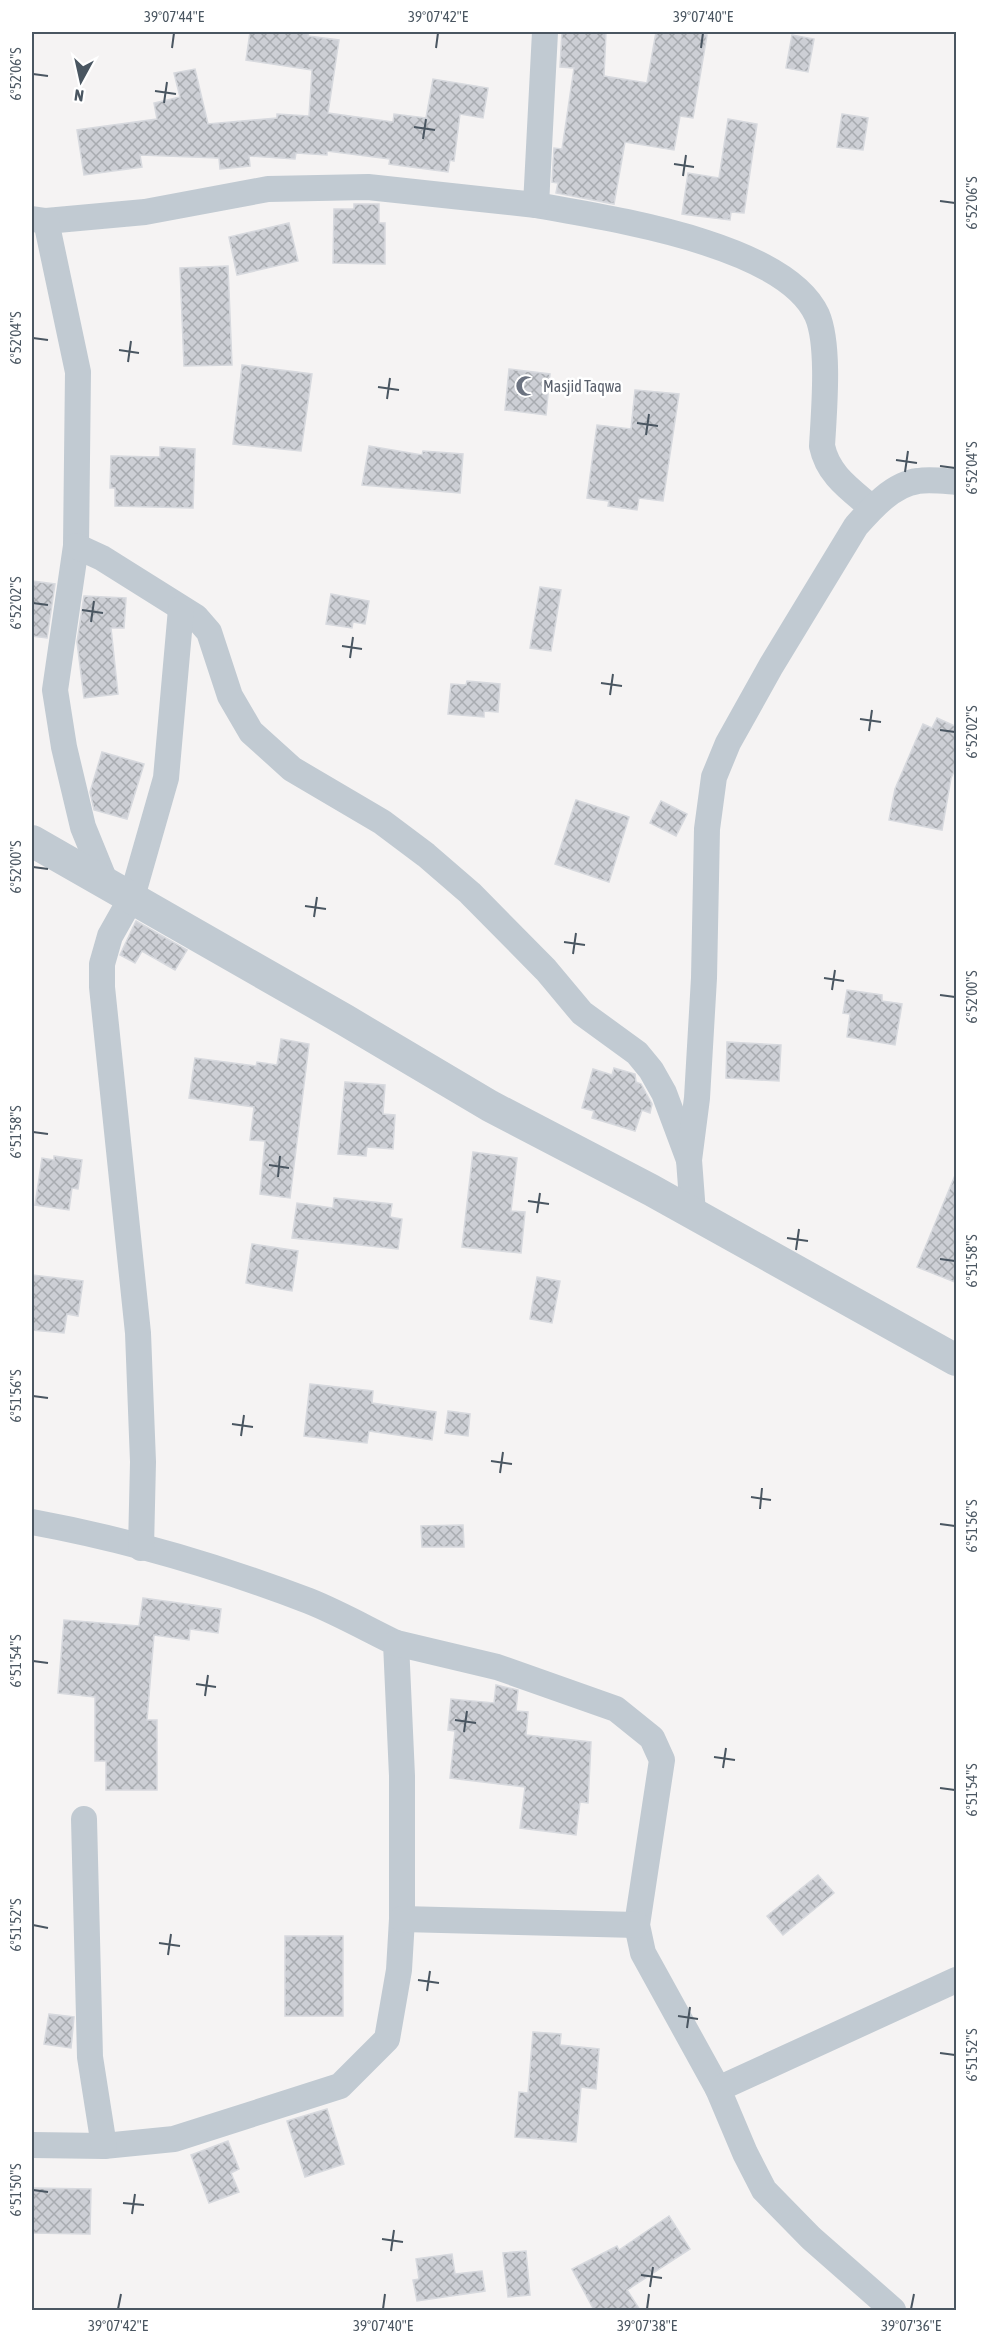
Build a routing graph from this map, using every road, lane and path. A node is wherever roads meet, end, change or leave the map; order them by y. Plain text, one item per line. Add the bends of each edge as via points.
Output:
1 (545, 32) edge
2 (536, 205) junction
3 (39, 220) edge
4 (957, 482) edge
5 (872, 508) junction
6 (76, 546) junction
7 (182, 609) junction
8 (32, 841) edge
9 (105, 881) junction
10 (132, 897) junction
11 (689, 1160) junction
12 (693, 1213) junction
13 (957, 1360) edge
14 (32, 1522) edge
15 (141, 1548) junction
16 (396, 1643) junction
17 (84, 1818) dead end
18 (402, 1919) junction
19 (637, 1925) junction
20 (957, 1980) edge
21 (718, 2089) junction
22 (32, 2145) edge
23 (104, 2146) junction
24 (893, 2310) edge

1 - 2 street
2 - 3 street via 368,187 268,189 145,212
2 - 5 street via 640,224 721,247 784,279 816,314 824,340 824,458 830,472
3 - 6 street via 78,372
4 - 5 street via 917,481
5 - 11 street via 855,526 806,605 728,743 714,777 707,829 704,978
6 - 7 street
6 - 9 street via 55,690 83,827
7 - 10 street via 166,778
7 - 11 street via 209,632 230,696 251,732 292,769 382,822 426,855 470,893 582,1012 637,1053 664,1093
8 - 9 street
9 - 10 street
10 - 12 street via 490,1106
10 - 15 street via 110,936 102,964 102,987 138,1333 143,1462
11 - 12 street
12 - 13 street
14 - 15 street
15 - 16 street via 311,1602
16 - 18 street via 402,1776
16 - 19 street via 497,1667 596,1700 616,1709 652,1738 662,1760
17 - 23 street via 90,2056
18 - 19 street
18 - 23 street via 399,1970 387,2039 340,2086 174,2139
19 - 21 street via 642,1953
20 - 21 street
21 - 24 street via 764,2190 811,2238
22 - 23 street

